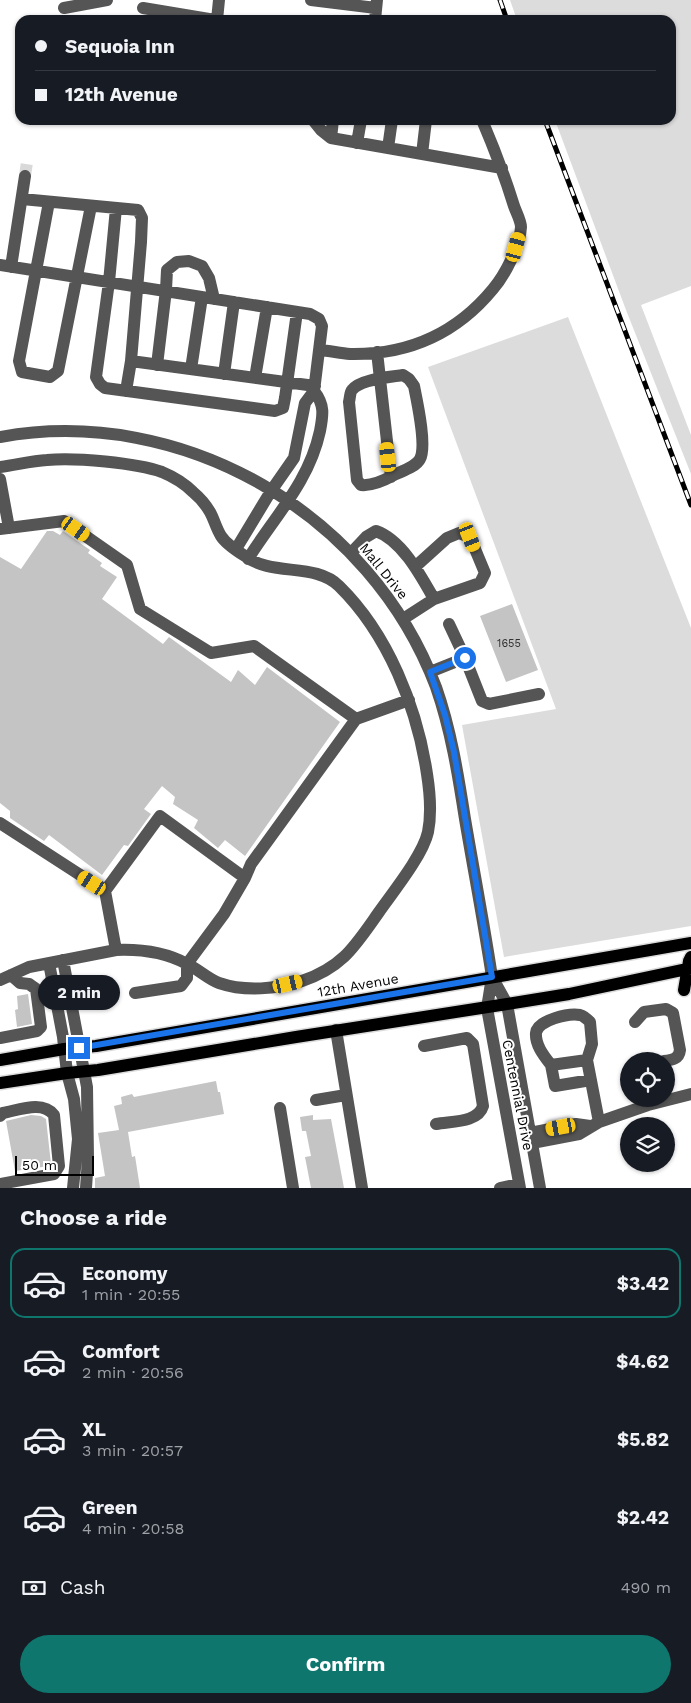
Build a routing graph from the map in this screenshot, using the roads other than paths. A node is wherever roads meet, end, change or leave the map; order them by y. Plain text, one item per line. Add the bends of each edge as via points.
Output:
1 (107, 0) edge
2 (219, 0) edge
3 (311, 0) edge
4 (141, 4) edge
5 (64, 8) dead end
6 (376, 9) edge
7 (193, 15) edge
8 (217, 15) edge
9 (317, 125) edge
10 (332, 125) edge
11 (360, 125) edge
12 (391, 125) edge
13 (425, 125) edge
14 (484, 125) edge
15 (331, 138) junction
16 (358, 143) junction
17 (388, 148) junction
18 (422, 154) junction
19 (502, 168) junction
20 (25, 176) tunnel mouth
21 (22, 199) junction
22 (49, 202) junction
23 (91, 206) junction
24 (116, 208) junction
25 (6, 266) edge
26 (37, 271) junction
27 (77, 278) junction
28 (109, 282) junction
29 (137, 287) junction
30 (166, 290) junction
31 (208, 298) junction
32 (234, 302) junction
33 (267, 307) junction
34 (297, 312) junction
35 (320, 350) junction
36 (377, 352) junction
37 (131, 361) junction
38 (157, 365) junction
39 (191, 369) junction
40 (224, 374) junction
41 (255, 378) junction
42 (380, 378) junction
43 (288, 382) junction
44 (314, 389) junction
45 (126, 391) junction
46 (0, 437) edge
47 (0, 467) edge
48 (391, 477) junction
49 (0, 479) edge
50 (271, 491) junction
51 (288, 502) junction
52 (4, 529) edge
53 (236, 549) junction
54 (351, 553) junction
55 (248, 559) junction
56 (416, 566) junction
57 (434, 599) junction
58 (403, 619) junction
59 (449, 624) dead end
60 (465, 658) junction
61 (430, 672) junction
62 (539, 694) dead end
63 (409, 700) junction
64 (356, 719) junction
65 (0, 823) edge
66 (245, 878) junction
67 (105, 891) junction
68 (691, 944) edge
69 (116, 950) junction
70 (63, 960) junction
71 (49, 962) junction
72 (187, 964) junction
73 (690, 965) edge
74 (492, 977) junction
75 (6, 978) edge
76 (684, 990) dead end
77 (135, 993) dead end
78 (507, 1004) junction
79 (487, 1008) junction
80 (635, 1022) dead end
81 (336, 1030) junction
82 (0, 1038) edge
83 (424, 1046) dead end
84 (79, 1048) junction
85 (64, 1049) junction
86 (675, 1058) edge
87 (0, 1060) edge
88 (587, 1060) junction
89 (551, 1065) junction
90 (85, 1072) junction
91 (67, 1073) junction
92 (591, 1080) junction
93 (0, 1083) edge
94 (691, 1094) edge
95 (346, 1095) junction
96 (316, 1100) dead end
97 (280, 1108) dead end
98 (0, 1116) edge
99 (436, 1124) dead end
100 (594, 1124) junction
101 (531, 1138) junction
102 (0, 1184) edge
103 (520, 1186) edge
104 (73, 1188) edge
105 (86, 1188) edge
106 (293, 1188) edge
107 (362, 1188) edge
108 (500, 1188) edge
109 (540, 1188) edge

1 - 5 street
2 - 8 street
3 - 6 street
4 - 7 street
9 - 15 street
10 - 15 street
11 - 16 street
12 - 17 street
13 - 18 street
14 - 19 street
15 - 16 street
16 - 17 street
17 - 18 street
18 - 19 street
19 - 36 street via 521,226 504,276 463,320 431,339
20 - 21 street
21 - 22 street
21 - 25 street
22 - 23 street
22 - 26 street
23 - 24 street
23 - 27 street
24 - 28 street
24 - 29 street via 138,210 142,218
25 - 26 street
26 - 27 street
26 - 27 street via 19,361 22,372 50,376 58,371
27 - 28 street
28 - 29 street
28 - 45 street via 96,377 105,388
29 - 30 street
29 - 37 street
30 - 31 street
30 - 31 street via 167,270 177,262 189,261 202,266 206,272 209,278
30 - 38 street
31 - 32 street
31 - 39 street
32 - 33 street
32 - 40 street
33 - 34 street
33 - 41 street
34 - 35 street via 319,319 322,326
34 - 43 street
35 - 36 street via 349,354
35 - 44 street
36 - 42 street
37 - 38 street
37 - 45 street
38 - 39 street
39 - 40 street
40 - 41 street
41 - 43 street
42 - 48 street
42 - 48 street via 403,375 410,379 414,386 422,438 421,458
42 - 48 street via 359,384 352,390 349,402 357,480 366,486
43 - 44 street
43 - 45 street via 282,408 275,411
44 - 50 street via 305,403 294,458
44 - 51 street via 321,400 323,416 316,452
46 - 50 street, Mall Drive via 66,431 130,436 226,466
47 - 53 street via 70,460 121,464 160,472 182,482 196,494 209,510 222,538
49 - 52 street
50 - 51 street, Mall Drive
50 - 53 street
51 - 54 street, Mall Drive
51 - 55 street
52 - 64 street via 64,521 127,564 140,609 211,654 254,646
53 - 55 street
54 - 56 street via 376,531 386,534
54 - 58 street, Mall Drive via 380,585
55 - 63 street via 266,567 323,576 337,584 372,625
56 - 57 street
56 - 57 street via 447,538 459,533 470,537 484,573 480,583
57 - 58 street
58 - 61 street, Mall Drive
59 - 60 street
60 - 61 street
60 - 62 street via 482,701 489,704
61 - 74 street, Mall Drive via 452,742
63 - 64 street
63 - 72 street via 423,746 431,800 428,834 411,867 351,951 327,971 301,981 267,988 241,988 217,983
64 - 66 street
65 - 67 street
66 - 67 street via 160,816
66 - 72 street via 224,914
67 - 69 street
68 - 74 main road, 12th Avenue
69 - 70 street
69 - 72 street via 159,952
70 - 71 street
70 - 84 street
71 - 75 street
71 - 85 street
72 - 77 street via 187,978 181,986
73 - 76 main road
73 - 78 main road via 569,994
74 - 78 street, Mall Drive
74 - 79 street, Mall Drive
74 - 84 main road, 12th Avenue
75 - 82 street via 36,989 41,1027 37,1031
78 - 79 main road
78 - 101 street, Centennial Drive
79 - 81 main road
79 - 103 street, Centennial Drive
80 - 86 street via 644,1012 666,1009 673,1013 680,1050
81 - 90 main road
81 - 95 street
83 - 99 street via 467,1038 473,1044 483,1106 473,1118
84 - 85 main road, 12th Avenue
84 - 90 street
85 - 87 main road, 12th Avenue
85 - 91 street
88 - 89 street
88 - 89 street via 592,1044 590,1022 580,1015 572,1015 544,1021 538,1026 538,1044
88 - 92 street
89 - 92 street via 555,1086
90 - 91 main road
90 - 105 street via 88,1102
91 - 93 main road
91 - 104 street via 74,1099 78,1139
92 - 100 street
94 - 100 street
95 - 96 street
95 - 107 street
97 - 106 street
98 - 102 street via 38,1107 51,1111 59,1166 54,1174
100 - 101 street via 579,1134
101 - 109 street, Centennial Drive
103 - 108 street

